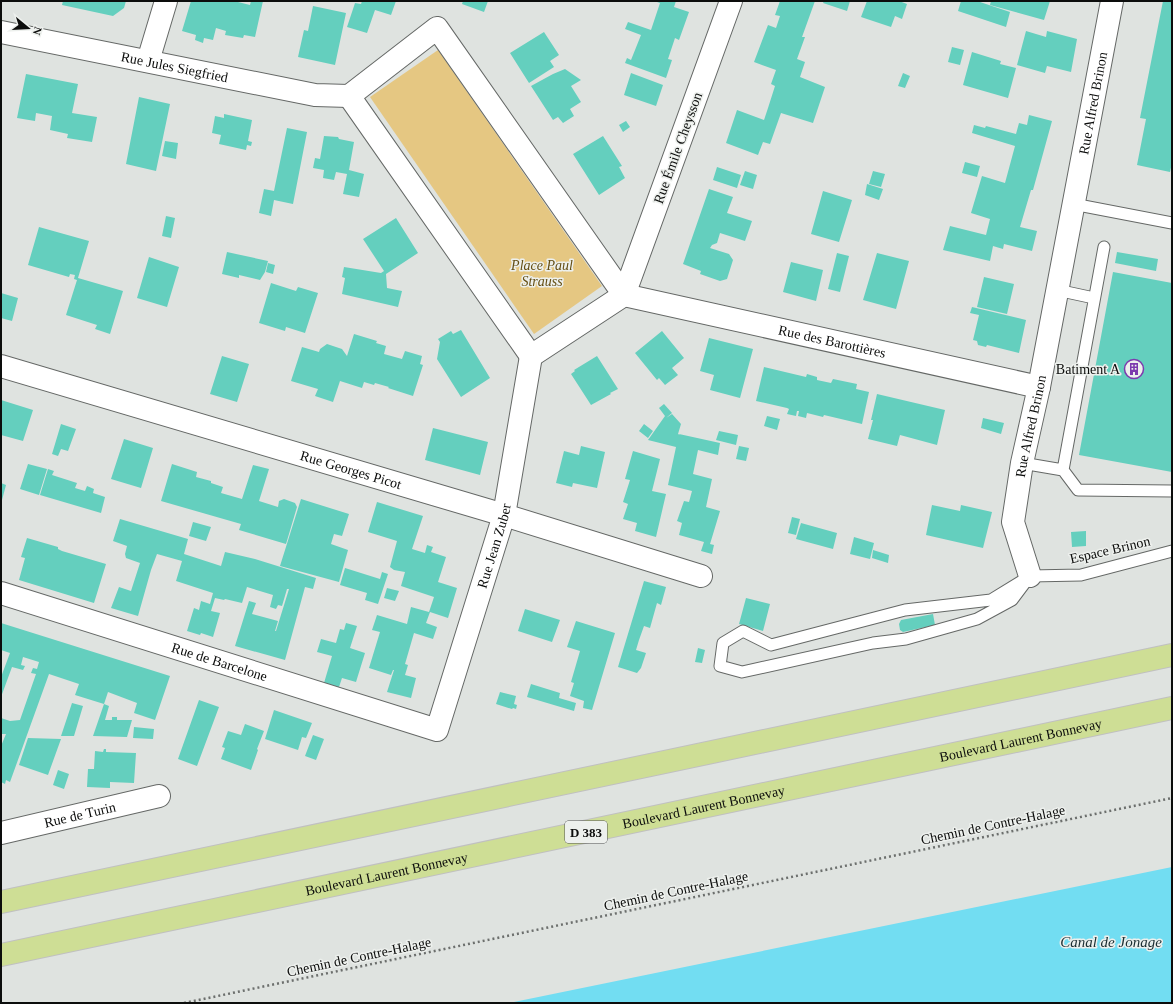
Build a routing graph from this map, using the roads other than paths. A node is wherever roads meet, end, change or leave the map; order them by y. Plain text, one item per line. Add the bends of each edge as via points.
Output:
1 (166, 1) edge
2 (731, 1) edge
3 (1112, 1) edge
4 (1, 32) edge
5 (148, 61) junction
6 (349, 96) junction
7 (1073, 204) junction
8 (1172, 223) edge
9 (1104, 247) dead end
10 (1057, 290) junction
11 (624, 295) junction
12 (1094, 298) junction
13 (531, 356) junction
14 (1, 366) edge
15 (1039, 387) junction
16 (1022, 463) junction
17 (1063, 470) junction
18 (1172, 491) edge
19 (504, 515) junction
20 (1172, 550) edge
21 (701, 576) dead end
22 (1030, 576) junction
23 (1, 593) edge
24 (1172, 655) edge
25 (1172, 708) edge
26 (437, 730) joint
27 (160, 796) dead end
28 (1, 833) edge
29 (1, 902) edge
30 (1, 955) edge

1 - 5 street
2 - 11 street, Rue Émile Cheysson
3 - 7 street, Rue Alfred Brinon
4 - 5 street, Rue Jules Siegfried
5 - 6 street, Rue Jules Siegfried via 315,95
6 - 11 street via 437,28
6 - 13 street
7 - 8 lane
7 - 10 street, Rue Alfred Brinon
9 - 12 lane
10 - 12 lane
10 - 15 street, Rue Alfred Brinon
11 - 13 street
11 - 15 street, Rue des Barottières
12 - 17 lane
13 - 19 street, Rue Jean Zuber
14 - 19 street, Rue Georges Picot
15 - 16 street, Rue Alfred Brinon
16 - 17 lane
16 - 22 street, Rue Alfred Brinon via 1013,522
17 - 18 lane via 1078,490
19 - 21 street, Rue Georges Picot
19 - 26 street, Rue Jean Zuber
20 - 22 lane, Espace Brinon via 1081,575
22 - 22 lane via 991,600 905,610 771,645 743,631 723,643 720,666 742,672 873,643 906,639 977,619 1012,600
23 - 26 street, Rue de Barcelone
24 - 29 highway
25 - 30 highway, Boulevard Laurent Bonnevay / D 383
27 - 28 street, Rue de Turin

